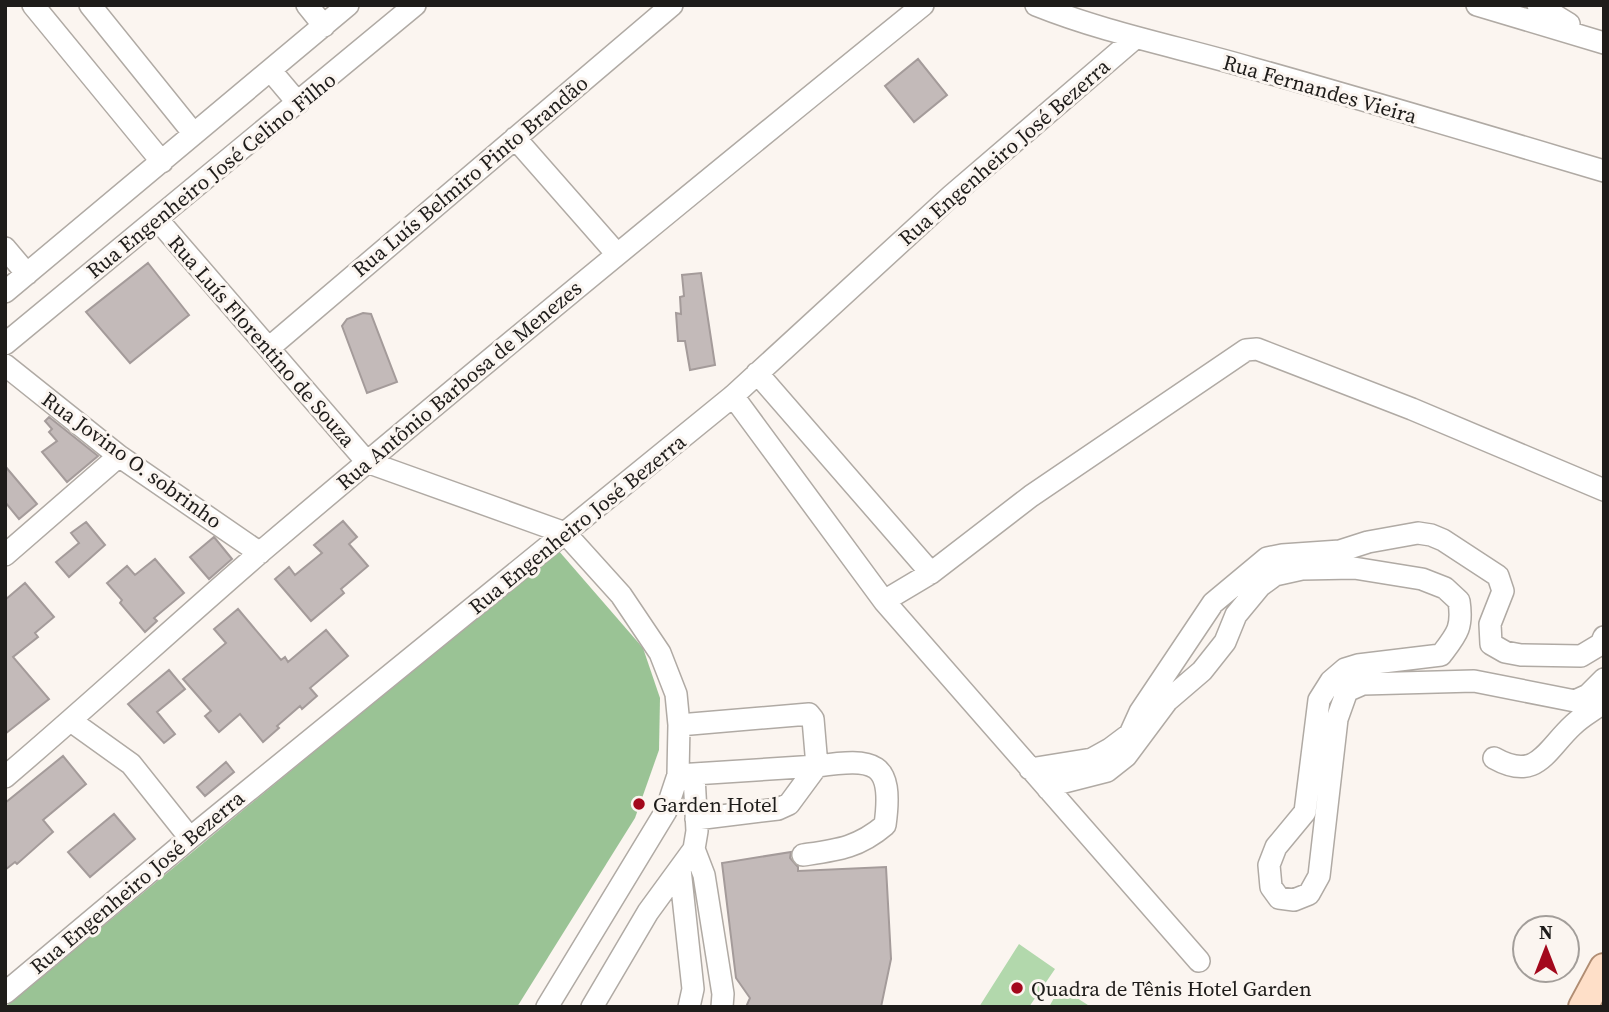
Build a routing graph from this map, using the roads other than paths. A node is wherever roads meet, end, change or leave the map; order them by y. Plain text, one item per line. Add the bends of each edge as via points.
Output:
1 (33, 5) edge
2 (90, 5) edge
3 (307, 5) edge
4 (348, 5) edge
5 (415, 5) edge
6 (672, 5) edge
7 (923, 5) edge
8 (1036, 5) edge
9 (1477, 5) edge
10 (1538, 5) edge
11 (324, 26) junction
12 (1134, 39) junction
13 (1601, 42) edge
14 (271, 71) junction
15 (298, 103) junction
16 (194, 134) junction
17 (515, 138) junction
18 (162, 162) junction
19 (1604, 171) edge
20 (157, 219) junction
21 (5, 248) edge
22 (616, 253) junction
23 (27, 274) junction
24 (5, 292) edge
25 (5, 344) edge
26 (270, 347) junction
27 (5, 365) edge
28 (758, 373) junction
29 (733, 396) junction
30 (119, 456) junction
31 (367, 462) junction
32 (1604, 490) edge
33 (565, 533) junction
34 (260, 553) junction
35 (5, 555) edge
36 (931, 573) junction
37 (884, 601) junction
38 (1604, 637) edge
39 (1604, 679) edge
40 (1604, 702) edge
41 (71, 721) junction
42 (680, 725) junction
43 (1494, 758) dead end
44 (817, 766) junction
45 (1030, 769) junction
46 (686, 775) junction
47 (5, 777) edge
48 (1048, 789) junction
49 (666, 811) junction
50 (696, 833) junction
51 (190, 838) junction
52 (803, 855) dead end
53 (680, 869) junction
54 (1199, 961) dead end
55 (1604, 968) edge
56 (5, 993) edge
57 (547, 1007) edge
58 (592, 1007) edge
59 (689, 1007) edge
60 (723, 1007) edge
61 (1583, 1007) edge

1 - 18 street
2 - 16 street
3 - 11 street
4 - 11 street, Rua Engenheiro José Celino Filho
5 - 15 street, Rua Engenheiro José Celino Filho
6 - 17 street, Rua Luís Belmiro Pinto Brandão
7 - 22 street, Rua Antônio Barbosa de Menezes
8 - 12 street, Rua Fernandes Vieira
9 - 13 street
10 - 13 street
11 - 14 street, Rua Engenheiro José Celino Filho
12 - 19 street, Rua Fernandes Vieira via 1247,67
12 - 28 street, Rua Engenheiro José Bezerra via 951,196
14 - 15 street
14 - 16 street, Rua Engenheiro José Celino Filho
15 - 20 street, Rua Engenheiro José Celino Filho
16 - 18 street, Rua Engenheiro José Celino Filho
17 - 22 street
17 - 26 street, Rua Luís Belmiro Pinto Brandão
18 - 23 street, Rua Engenheiro José Celino Filho
20 - 25 street, Rua Engenheiro José Celino Filho
20 - 26 street, Rua Luís Florentino de Souza
21 - 23 street
22 - 31 street, Rua Antônio Barbosa de Menezes
23 - 24 street, Rua Engenheiro José Celino Filho
26 - 31 street, Rua Luís Florentino de Souza
27 - 30 street, Rua Jovino O. sobrinho
28 - 29 street, Rua Engenheiro José Bezerra
28 - 36 street
29 - 33 street, Rua Engenheiro José Bezerra
29 - 37 street
30 - 34 street, Rua Jovino O. sobrinho
30 - 35 street
31 - 33 street, Rua Luís Florentino de Souza
31 - 34 street, Rua Antônio Barbosa de Menezes
32 - 36 street via 1412,409 1257,349 1246,350 1031,496
33 - 42 street via 621,595 660,653 676,694
33 - 51 street, Rua Engenheiro José Bezerra
34 - 41 street, Rua Antônio Barbosa de Menezes
36 - 37 street
37 - 45 street
38 - 45 street via 1581,656 1521,655 1490,644 1490,624 1503,591 1498,576 1431,535 1418,533 1339,551 1275,556 1249,571 1213,603 1130,734 1092,759
39 - 48 street via 1576,701 1474,681 1363,684 1348,691 1337,719 1319,876 1310,894 1294,900 1279,898 1271,887 1269,865 1276,847 1305,812 1319,701 1331,681 1358,665 1441,655 1462,619 1459,601 1445,588 1422,579 1354,568 1302,569 1275,575 1259,586 1236,615 1226,642 1202,671 1167,701 1126,756 1107,771
40 - 43 street via 1575,722 1533,765 1511,768
41 - 47 street, Rua Antônio Barbosa de Menezes
41 - 51 street via 131,764
42 - 44 street via 809,714
42 - 46 street
44 - 46 street
44 - 50 street via 789,804
44 - 52 street via 848,762 879,768 886,780 885,825 850,848
45 - 48 street
46 - 49 street
46 - 50 street
48 - 54 street
49 - 50 street via 687,818
49 - 57 street
50 - 53 street
50 - 60 street
51 - 56 street, Rua Engenheiro José Bezerra
53 - 58 street via 648,912
53 - 59 street via 693,989
55 - 61 main road

